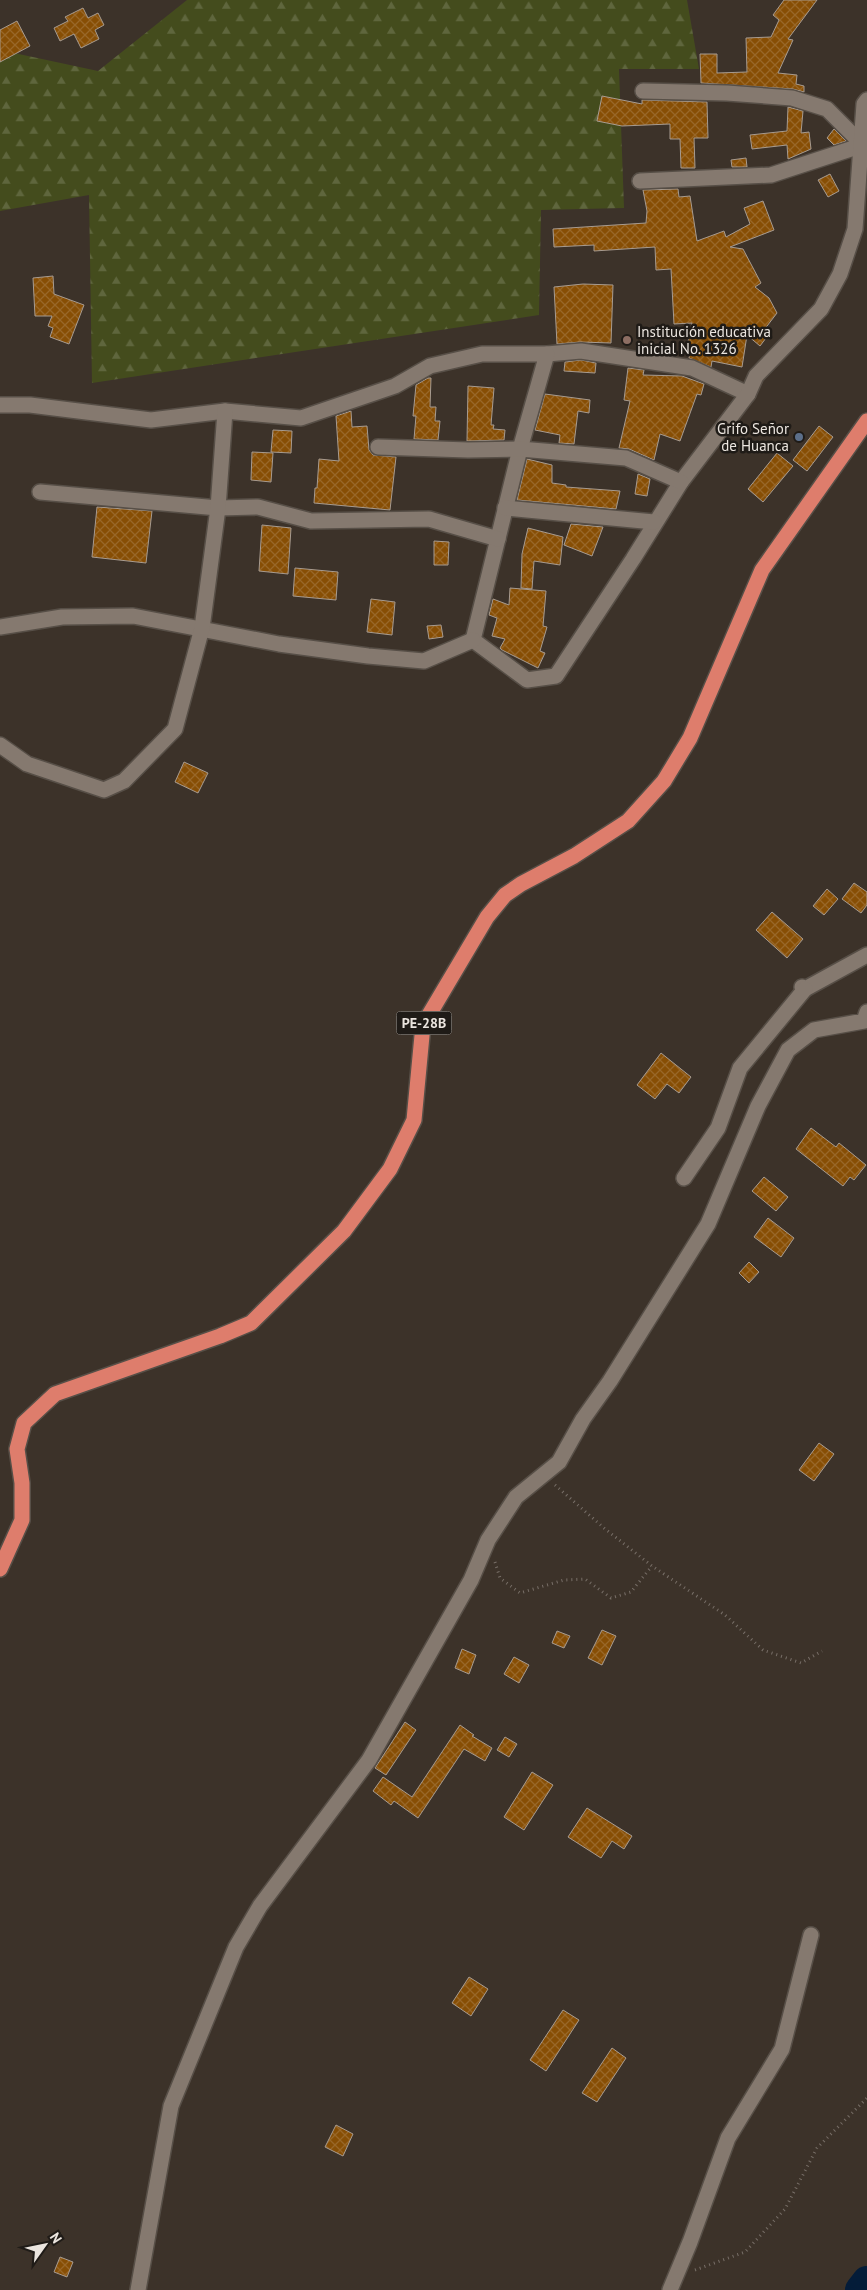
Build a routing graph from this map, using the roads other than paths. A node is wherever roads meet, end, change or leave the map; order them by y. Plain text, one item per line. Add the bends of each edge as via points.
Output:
1 (643, 91) dead end
2 (867, 100) edge
3 (863, 145) junction
4 (640, 180) dead end
5 (546, 354) junction
6 (748, 394) junction
7 (0, 405) edge
8 (225, 411) junction
9 (867, 421) edge
10 (378, 448) dead end
11 (520, 449) junction
12 (681, 482) junction
13 (40, 492) dead end
14 (218, 508) junction
15 (505, 508) junction
16 (654, 522) junction
17 (498, 540) junction
18 (0, 627) edge
19 (202, 628) junction
20 (474, 640) junction
21 (0, 745) edge
22 (867, 955) edge
23 (867, 1012) edge
24 (684, 1178) dead end
25 (0, 1569) edge
26 (812, 1935) dead end
27 (673, 2283) edge
28 (138, 2290) edge

1 - 3 street via 792,98 827,109
2 - 3 street via 864,104
3 - 4 street via 771,175
3 - 6 street via 855,229 840,274 821,309 756,376
5 - 6 street via 581,351 692,368
5 - 8 street via 482,354 430,366 395,386 301,418
5 - 11 street
6 - 12 street
7 - 8 street via 30,405 151,420
8 - 14 street
9 - 25 highway, PE-28B via 762,570 690,738 664,781 628,821 505,895 487,918 423,1025 414,1120 390,1169 344,1231 251,1323 55,1394 24,1423 17,1449 22,1483 22,1520
10 - 11 street
11 - 12 street via 626,458
11 - 15 street
12 - 16 street
13 - 14 street
14 - 17 street via 258,507 311,521 429,519
14 - 19 street
15 - 16 street
15 - 17 street
16 - 20 street via 556,676 527,680
17 - 20 street
18 - 19 street via 62,617 132,616
19 - 20 street via 278,644 424,661
19 - 21 street via 175,729 124,781 104,790 27,764
22 - 24 street via 804,988 740,1068 718,1128
23 - 28 street via 864,1021 814,1030 788,1050 758,1106 708,1224 559,1462 516,1497 488,1540 467,1588 369,1760 260,1906 236,1947 171,2106
26 - 27 street via 782,2049 728,2138

